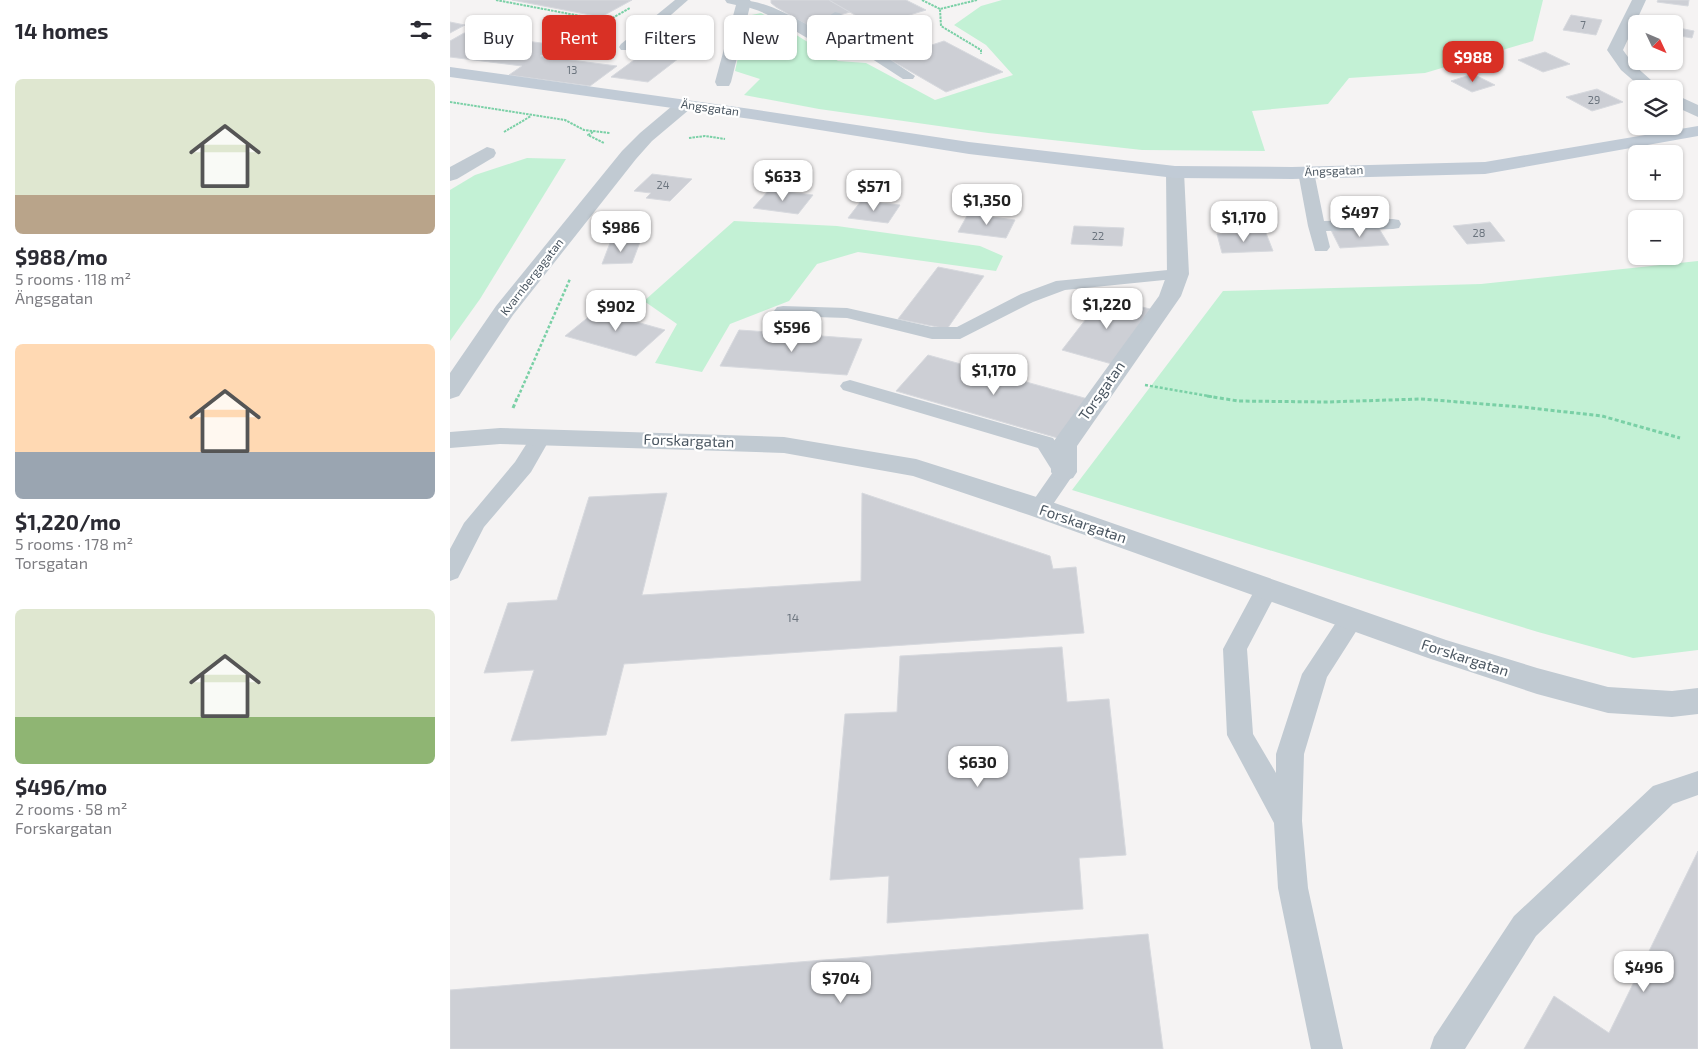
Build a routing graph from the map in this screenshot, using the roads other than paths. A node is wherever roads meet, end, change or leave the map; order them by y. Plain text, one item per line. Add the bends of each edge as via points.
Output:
1 (682, 0) edge
2 (766, 0) edge
3 (1639, 0) edge
4 (738, 1) edge
5 (664, 15) edge
6 (807, 31) edge
7 (882, 60) edge
8 (450, 72) edge
9 (908, 76) dead end
10 (1643, 80) edge
11 (723, 82) dead end
12 (1683, 104) edge
13 (684, 105) junction
14 (592, 109) dead end
15 (1698, 112) edge
16 (620, 113) dead end
17 (656, 119) junction
18 (1698, 131) edge
19 (969, 148) junction
20 (487, 153) dead end
21 (1175, 172) junction
22 (1306, 172) junction
23 (450, 176) edge
24 (1393, 224) dead end
25 (1316, 226) junction
26 (1321, 247) dead end
27 (1178, 274) junction
28 (783, 311) dead end
29 (850, 386) dead end
30 (450, 391) edge
31 (541, 437) junction
32 (450, 440) edge
33 (1064, 472) junction
34 (1039, 508) junction
35 (450, 572) edge
36 (1267, 588) junction
37 (1352, 619) junction
38 (1698, 701) edge
39 (1698, 783) edge
40 (1288, 821) junction
41 (1327, 1049) edge
42 (1446, 1049) edge

1 - 5 lane
2 - 4 lane
3 - 10 street via 1615,50 1627,67
4 - 6 lane via 768,10
4 - 11 street
7 - 9 lane
8 - 13 main road, Ängsgatan
12 - 15 street
13 - 17 street, Kvarnbergagatan
13 - 19 main road, Ängsgatan
14 - 16 main road
17 - 19 main road, Ängsgatan
17 - 30 street, Kvarnbergagatan via 510,304
18 - 22 main road, Ängsgatan via 1484,168
19 - 21 main road, Ängsgatan
20 - 23 street
21 - 22 main road, Ängsgatan
21 - 27 street, Torsgatan
22 - 25 lane
24 - 25 lane
25 - 26 lane
27 - 28 lane via 1062,285 1027,298 960,333 932,333 847,312
27 - 33 street, Torsgatan via 1170,296 1064,445
29 - 33 lane via 1046,443
31 - 32 street, Forskargatan
31 - 34 street, Forskargatan via 784,445 916,468
31 - 35 lane via 523,467 475,523
33 - 34 lane
34 - 36 street, Forskargatan
36 - 37 street, Forskargatan
36 - 40 lane via 1235,649 1240,735
37 - 38 street, Forskargatan via 1528,678 1608,700 1672,704
37 - 40 lane via 1315,674 1290,754
39 - 42 lane via 1664,795 1526,926
40 - 41 lane via 1293,888

